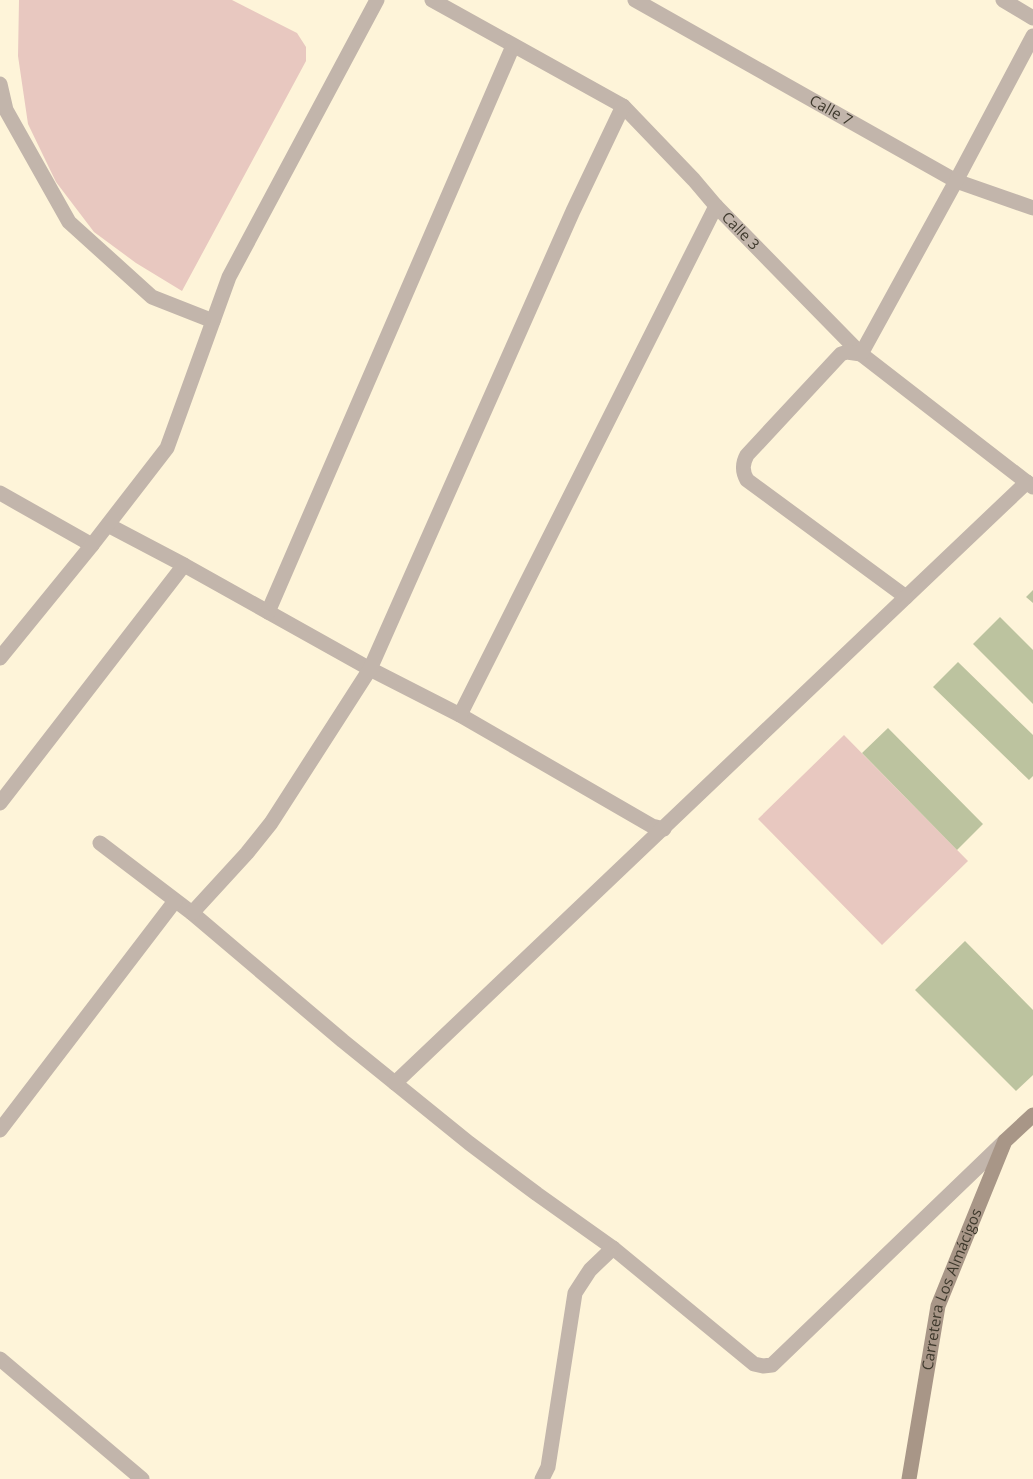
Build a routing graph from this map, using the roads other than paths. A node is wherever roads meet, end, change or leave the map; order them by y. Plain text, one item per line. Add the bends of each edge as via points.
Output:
1 (376, 0) edge
2 (432, 0) edge
3 (636, 0) edge
4 (1003, 0) edge
5 (1033, 18) edge
6 (1033, 36) edge
7 (513, 46) junction
8 (0, 84) edge
9 (623, 106) junction
10 (956, 181) junction
11 (716, 206) junction
12 (1033, 208) edge
13 (213, 321) junction
14 (861, 354) junction
15 (1030, 484) edge
16 (0, 493) edge
17 (108, 525) junction
18 (92, 545) junction
19 (184, 565) junction
20 (906, 597) junction
21 (268, 612) junction
22 (0, 658) edge
23 (370, 669) junction
24 (460, 715) junction
25 (0, 804) edge
26 (664, 829) junction
27 (100, 844) dead end
28 (175, 901) junction
29 (192, 913) junction
30 (395, 1084) junction
31 (1033, 1116) edge
32 (0, 1130) edge
33 (1005, 1141) junction
34 (613, 1248) junction
35 (0, 1359) edge
36 (142, 1479) edge
37 (542, 1479) edge
38 (908, 1479) edge

1 - 13 street via 229,278
2 - 7 street, Calle 3
3 - 10 street, Calle 7
4 - 5 street
6 - 10 street
7 - 9 street, Calle 3
7 - 21 street
8 - 13 street via 6,110 69,222 152,297
9 - 11 street, Calle 3
9 - 23 street via 573,211
10 - 12 street, Calle 7
10 - 14 street
11 - 14 street, Calle 3
11 - 24 street
13 - 17 street via 168,448
14 - 15 street, Calle 3
14 - 20 street via 841,354 747,455 744,474 747,480
15 - 20 street
16 - 18 street
17 - 18 street
17 - 19 street
18 - 22 street
19 - 21 street
19 - 25 street
20 - 26 street
21 - 23 street
23 - 24 street
23 - 29 street via 271,823
24 - 26 street via 652,826
26 - 30 street
27 - 28 street
28 - 29 street
28 - 32 street
29 - 30 street
30 - 34 street via 537,1194
31 - 33 street, Carretera Los Almácigos
33 - 34 street via 772,1365 754,1364
33 - 38 street, Carretera Los Almácigos via 938,1306
34 - 37 street via 590,1270 576,1293 548,1467
35 - 36 street

